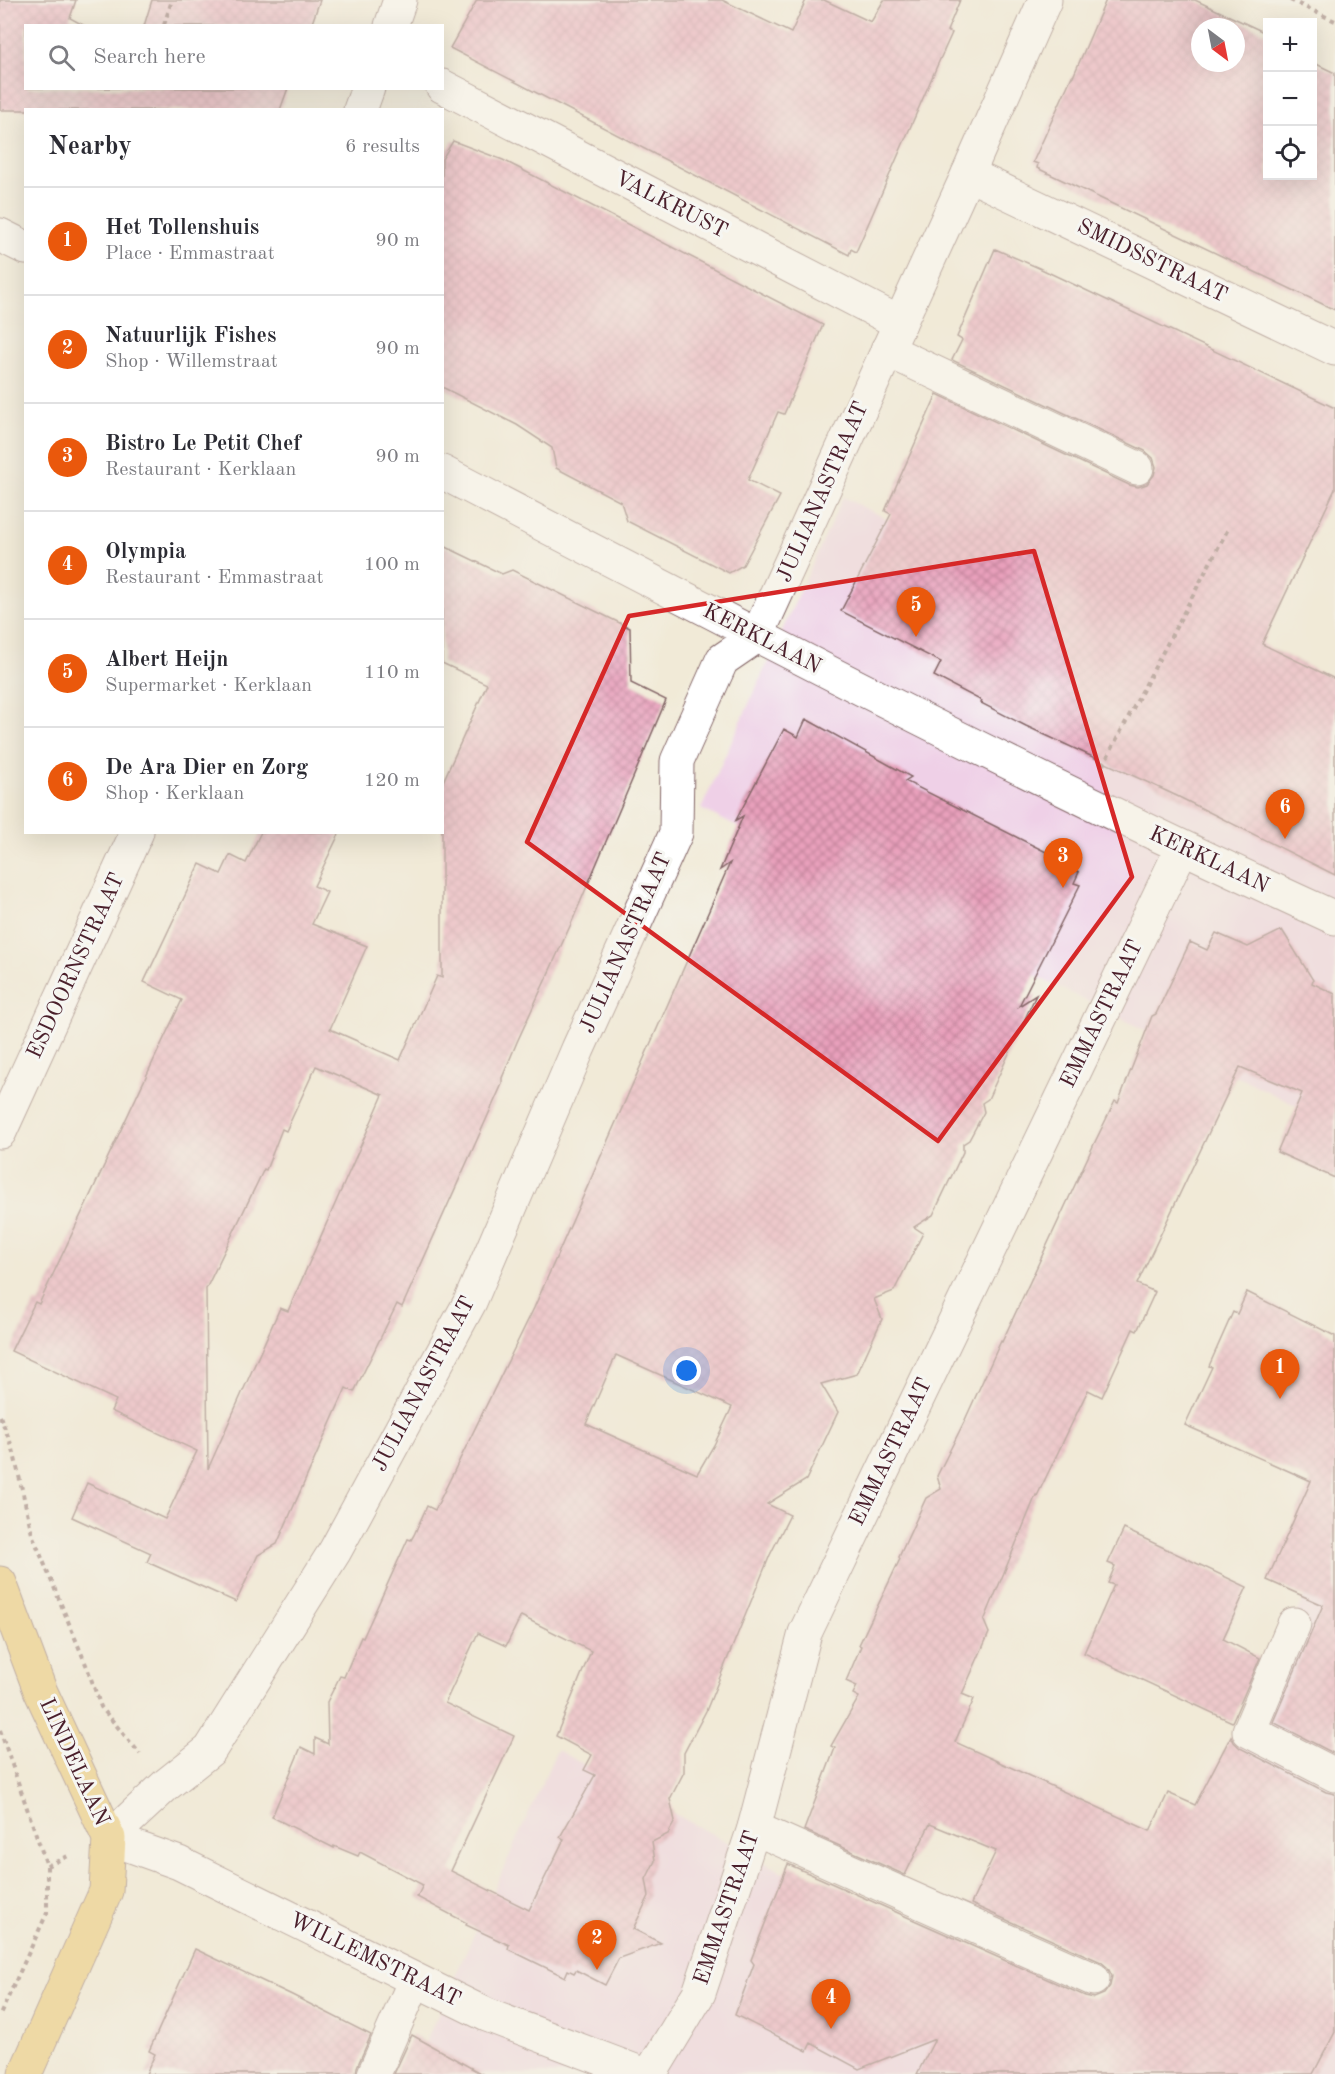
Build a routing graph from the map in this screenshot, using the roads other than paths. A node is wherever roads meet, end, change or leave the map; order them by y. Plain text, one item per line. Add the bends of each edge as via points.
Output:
1 (400, 0) edge
2 (1045, 0) edge
3 (392, 24) edge
4 (444, 87) edge
5 (367, 90) edge
6 (361, 108) edge
7 (968, 174) junction
8 (0, 235) edge
9 (24, 247) edge
10 (893, 337) junction
11 (1335, 349) edge
12 (1137, 468) dead end
13 (444, 473) edge
14 (757, 636) junction
15 (136, 834) edge
16 (1182, 848) junction
17 (1335, 918) edge
18 (0, 1132) edge
19 (0, 1583) edge
20 (1293, 1624) dead end
21 (1335, 1775) edge
22 (754, 1828) junction
23 (110, 1838) junction
24 (1093, 1979) dead end
25 (415, 1980) junction
26 (25, 2074) edge
27 (374, 2074) edge
28 (643, 2074) edge
29 (650, 2074) edge

1 - 3 street
2 - 7 street, JULIANASTRAAT
4 - 10 street, VALKRUST
5 - 6 street
7 - 10 street, JULIANASTRAAT
7 - 11 street, SMIDSSTRAAT
8 - 9 street
10 - 12 street, VALKRUST
10 - 14 street, JULIANASTRAAT
13 - 14 street, KERKLAAN
14 - 16 street, KERKLAAN
14 - 23 street, JULIANASTRAAT via 722,660 677,760 676,833 470,1302 335,1551 210,1750
15 - 18 street, ESDOORNSTRAAT
16 - 17 street, KERKLAAN
16 - 22 street, EMMASTRAAT via 805,1633
19 - 23 main road, LINDELAAN via 40,1690
20 - 21 street via 1249,1731
22 - 24 street
22 - 29 street, EMMASTRAAT via 699,1993
23 - 25 street, WILLEMSTRAAT via 179,1863
23 - 26 main road, LINDELAAN via 106,1891
25 - 27 street
25 - 28 street, WILLEMSTRAAT via 487,2015

